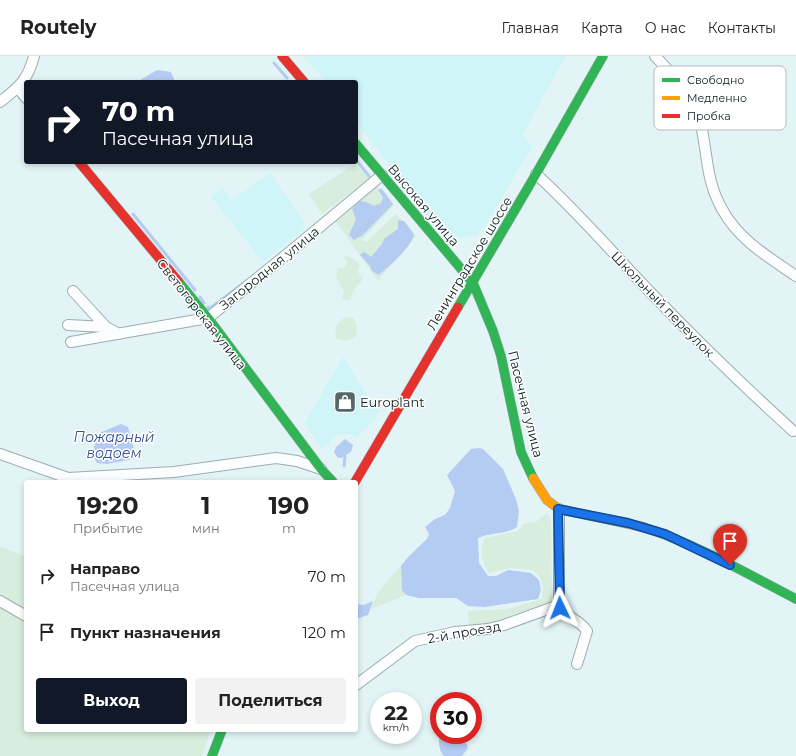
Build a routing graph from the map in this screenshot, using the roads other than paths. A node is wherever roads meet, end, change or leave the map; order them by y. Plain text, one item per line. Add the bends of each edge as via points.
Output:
1 (34, 56) edge
2 (282, 56) edge
3 (603, 56) edge
4 (655, 56) edge
5 (665, 66) edge
6 (302, 80) edge
7 (18, 88) junction
8 (24, 96) edge
9 (0, 102) edge
10 (702, 130) edge
11 (358, 146) edge
12 (81, 164) edge
13 (536, 174) junction
14 (382, 175) junction
15 (796, 276) edge
16 (473, 283) junction
17 (73, 291) dead end
18 (208, 318) junction
19 (68, 325) dead end
20 (106, 327) junction
21 (119, 334) junction
22 (71, 342) dead end
23 (793, 431) dead end
24 (0, 454) edge
25 (321, 469) junction
26 (331, 480) edge
27 (356, 480) edge
28 (558, 509) junction
29 (796, 599) edge
30 (0, 601) edge
31 (559, 605) junction
32 (24, 615) edge
33 (577, 664) dead end
34 (358, 684) edge
35 (221, 732) edge
36 (212, 756) edge

1 - 7 street via 30,71
2 - 6 street
3 - 13 street, Ленинградское шоссе
4 - 5 street
7 - 8 street
7 - 9 street
10 - 15 street via 713,191 722,210 739,234
11 - 14 street, Высокая улица
12 - 18 street, Светогорская улица
13 - 16 street, Ленинградское шоссе
13 - 23 street, Школьный переулок via 565,200 656,299
14 - 16 street, Высокая улица
14 - 18 street, Загородная улица
16 - 27 street, Ленинградское шоссе
16 - 28 street, Пасечная улица via 501,356 521,452 547,500
17 - 20 street
18 - 21 street, Загородная улица
18 - 25 street, Светогорская улица
19 - 20 street
20 - 21 street
21 - 22 street, Загородная улица
24 - 25 street via 68,478 174,472 276,458 297,461
25 - 26 street, Светогорская улица
28 - 29 street via 665,534 718,558
28 - 31 street
30 - 32 street
31 - 33 street via 565,614 582,624 587,631
31 - 34 street, 2-й проезд via 488,629 455,632 415,641
35 - 36 street

